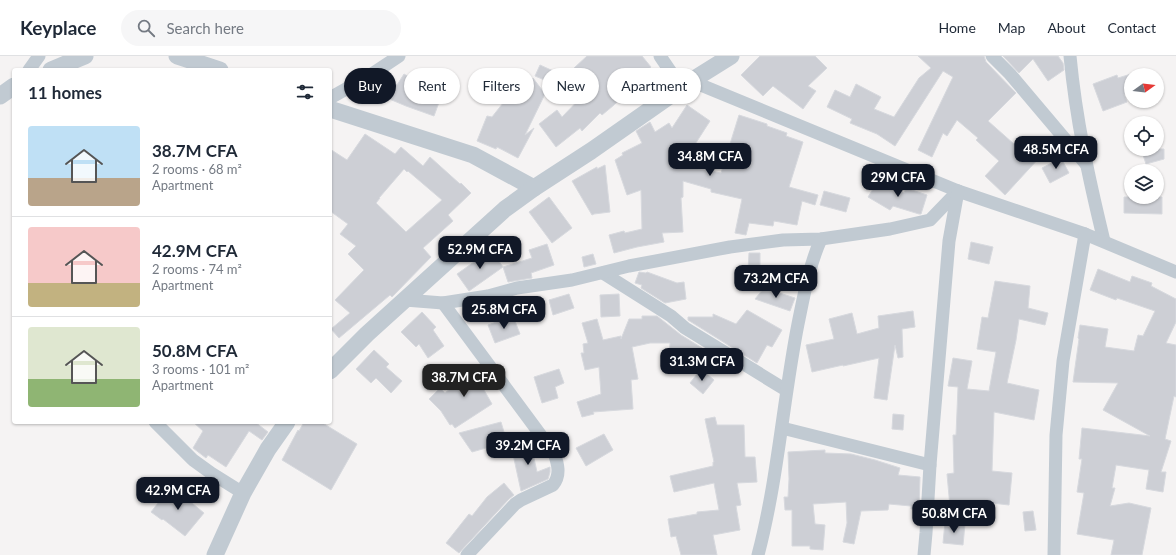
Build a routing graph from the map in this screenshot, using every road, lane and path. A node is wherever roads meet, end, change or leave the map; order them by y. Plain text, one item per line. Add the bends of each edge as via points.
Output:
1 (39, 56) edge
2 (85, 56) edge
3 (177, 56) edge
4 (399, 56) edge
5 (660, 56) edge
6 (731, 56) edge
7 (992, 56) edge
8 (1070, 56) edge
9 (30, 68) edge
10 (55, 68) edge
11 (214, 68) edge
12 (671, 68) edge
13 (701, 75) edge
14 (12, 87) edge
15 (701, 90) edge
16 (0, 96) edge
17 (332, 97) edge
18 (658, 104) edge
19 (332, 111) edge
20 (1086, 164) junction
21 (534, 188) junction
22 (958, 191) junction
23 (1085, 234) junction
24 (821, 239) junction
25 (1104, 241) junction
26 (603, 272) junction
27 (1176, 272) edge
28 (405, 300) junction
29 (444, 303) junction
30 (332, 369) edge
31 (786, 390) junction
32 (157, 424) edge
33 (286, 424) edge
34 (782, 428) junction
35 (930, 466) junction
36 (243, 493) junction
37 (215, 555) edge
38 (467, 555) edge
39 (758, 555) edge
40 (924, 555) edge
41 (1054, 555) edge

1 - 9 street
2 - 10 street
3 - 11 street
4 - 17 street
5 - 12 street
6 - 13 street
7 - 20 street
8 - 20 street
14 - 16 street
15 - 22 street
18 - 21 street
19 - 21 street via 473,156
20 - 25 street
21 - 28 street via 505,209
22 - 23 street
22 - 24 street via 930,220
22 - 35 street via 949,241
23 - 25 street
23 - 41 street via 1063,361 1056,435
24 - 26 street via 783,240 730,247
24 - 31 street via 813,257
25 - 27 street
26 - 29 street
26 - 31 street via 671,316 685,328
28 - 29 street
28 - 30 street
29 - 38 street via 554,453 558,467 557,481 553,485 515,504
31 - 34 street
32 - 36 street via 193,460
33 - 36 street
34 - 35 street
34 - 39 street
35 - 40 street
36 - 37 street

